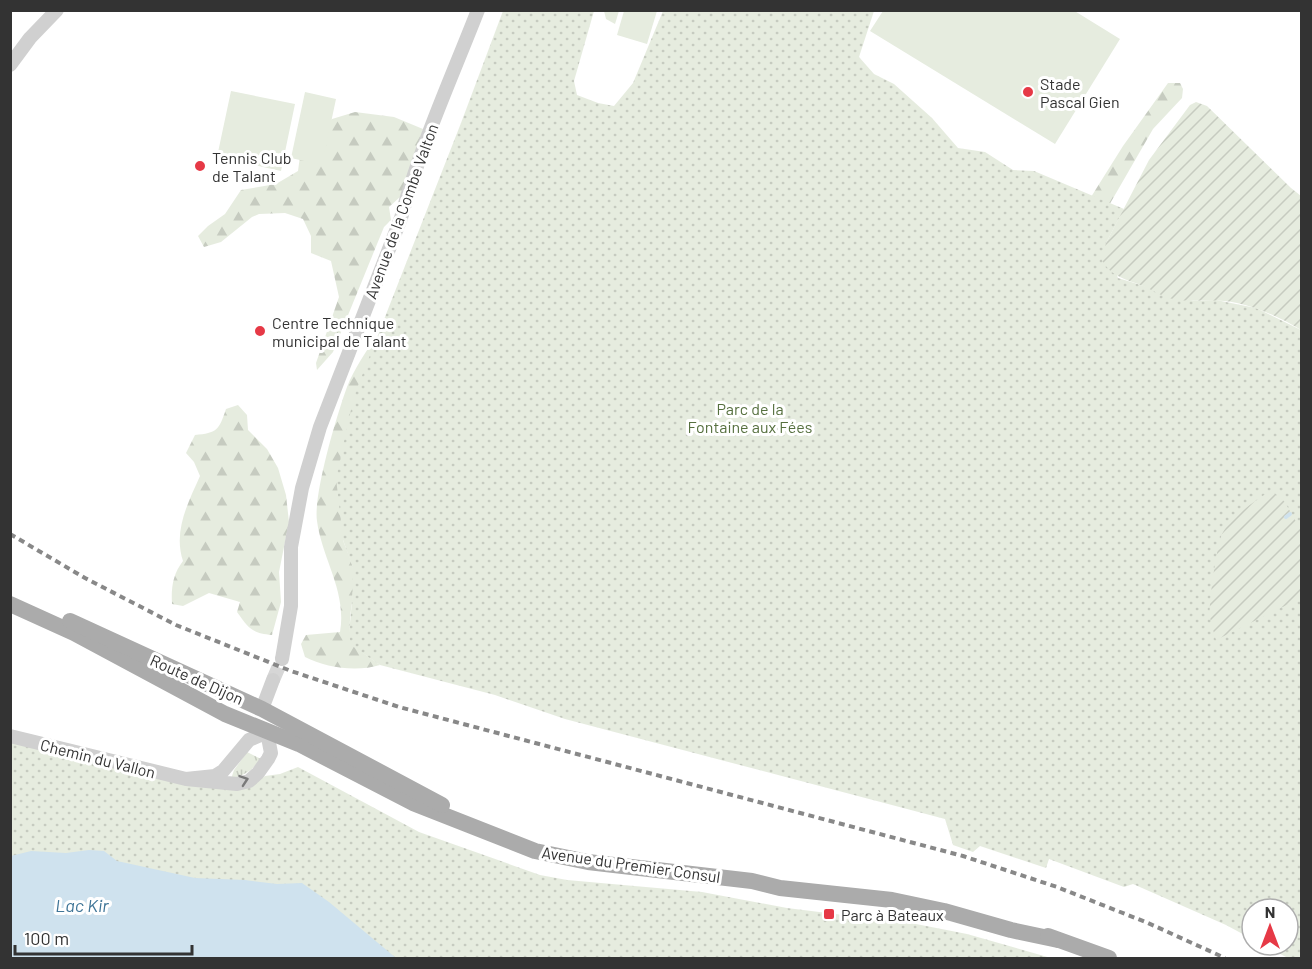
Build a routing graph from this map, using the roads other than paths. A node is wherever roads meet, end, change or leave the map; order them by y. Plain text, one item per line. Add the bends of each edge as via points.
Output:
1 (57, 10) edge
2 (478, 10) edge
3 (10, 65) edge
4 (10, 597) edge
5 (10, 604) edge
6 (107, 651) junction
7 (282, 659) tunnel mouth
8 (273, 680) tunnel mouth
9 (262, 709) junction
10 (267, 732) junction
11 (10, 736) edge
12 (320, 741) junction
13 (186, 779) junction
14 (478, 827) junction
15 (752, 881) junction
16 (862, 886) junction
17 (780, 888) junction
18 (1058, 940) junction
19 (1109, 958) edge

1 - 3 street
2 - 7 street, Avenue de la Combe Valton via 320,427 302,488 291,547 291,606
4 - 9 main road, Route de Dijon
5 - 6 main road, Route de Dijon
6 - 9 main road, Route de Dijon via 151,666 231,704
6 - 10 main road, Route de Dijon
8 - 9 street
9 - 10 main road
9 - 12 main road, Avenue du Premier Consul
10 - 12 main road, Avenue du Premier Consul via 285,730
10 - 13 street, Chemin du Vallon via 249,740 215,776
13 -> 10 street, Chemin du Vallon via 237,784 249,781 271,753
10 - 14 main road, Avenue du Premier Consul via 299,744 413,803
11 - 13 street, Chemin du Vallon
12 - 14 main road, Avenue du Premier Consul
14 - 15 main road, Avenue du Premier Consul via 526,848 560,857
15 - 16 main road, Avenue du Premier Consul via 768,876
15 - 17 main road, Avenue du Premier Consul
16 - 17 main road, Avenue du Premier Consul via 845,889 794,884
16 - 18 main road, Avenue du Premier Consul via 924,896
17 - 18 main road, Avenue du Premier Consul via 912,904
18 - 19 main road, Avenue du Premier Consul

